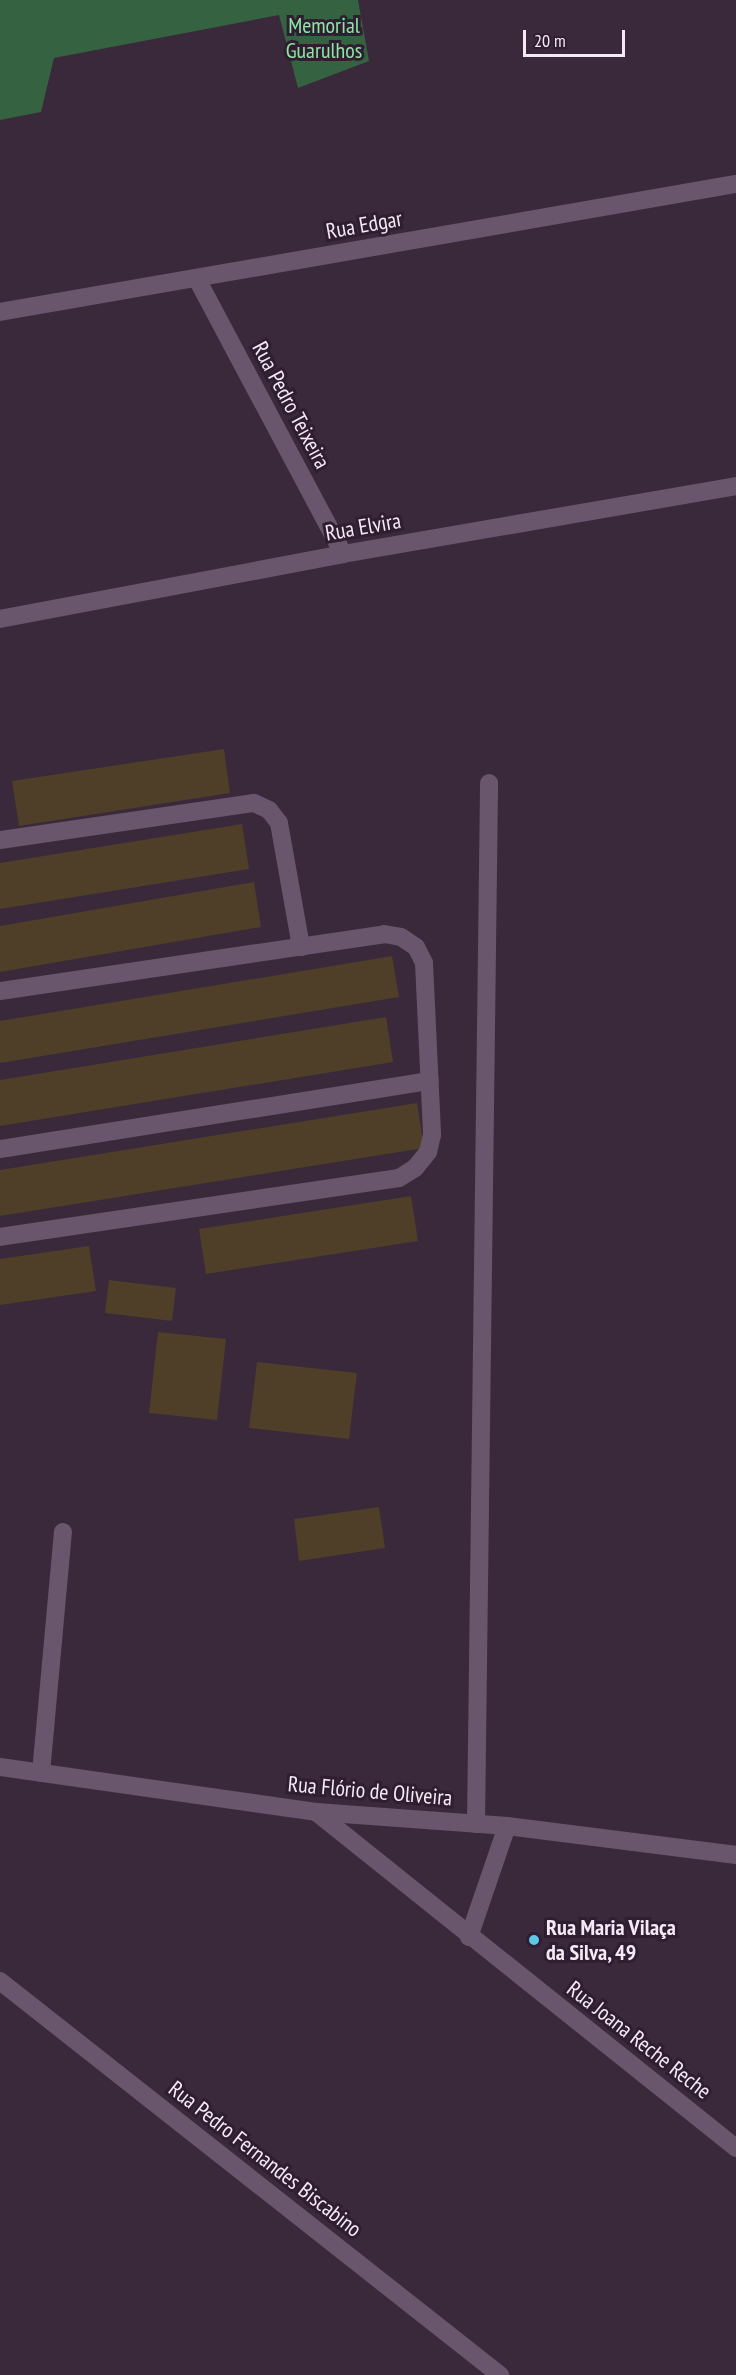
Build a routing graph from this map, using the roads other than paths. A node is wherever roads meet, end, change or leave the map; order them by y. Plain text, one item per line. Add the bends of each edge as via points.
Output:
1 (736, 184) edge
2 (197, 279) junction
3 (0, 312) edge
4 (736, 486) edge
5 (343, 554) junction
6 (0, 619) edge
7 (489, 783) dead end
8 (0, 840) edge
9 (301, 947) junction
10 (0, 991) edge
11 (430, 1081) junction
12 (0, 1149) edge
13 (0, 1237) edge
14 (63, 1532) dead end
15 (0, 1767) edge
16 (41, 1773) junction
17 (316, 1812) junction
18 (476, 1824) junction
19 (507, 1826) junction
20 (736, 1855) edge
21 (469, 1936) junction
22 (0, 1981) edge
23 (736, 2148) edge
24 (500, 2375) edge

1 - 2 street, Rua Edgar
2 - 3 street, Rua Edgar
2 - 5 street, Rua Pedro Teixeira
4 - 5 street, Rua Elvira
5 - 6 street, Rua Elvira
7 - 18 street
8 - 9 street via 254,803 269,810 279,823
9 - 10 street
9 - 11 street via 384,934 401,937 416,947 424,963
11 - 12 street
11 - 13 street via 432,1135 428,1152 415,1168 399,1178
14 - 16 street
15 - 16 street, Rua Flório de Oliveira
16 - 17 street, Rua Flório de Oliveira
17 - 18 street, Rua Flório de Oliveira
17 - 21 street, Rua Joana Reche Reche
18 - 19 street, Rua Flório de Oliveira
19 - 20 street, Rua Flório de Oliveira
19 - 21 street
21 - 23 street, Rua Joana Reche Reche
22 - 24 street, Rua Pedro Fernandes Biscabino

